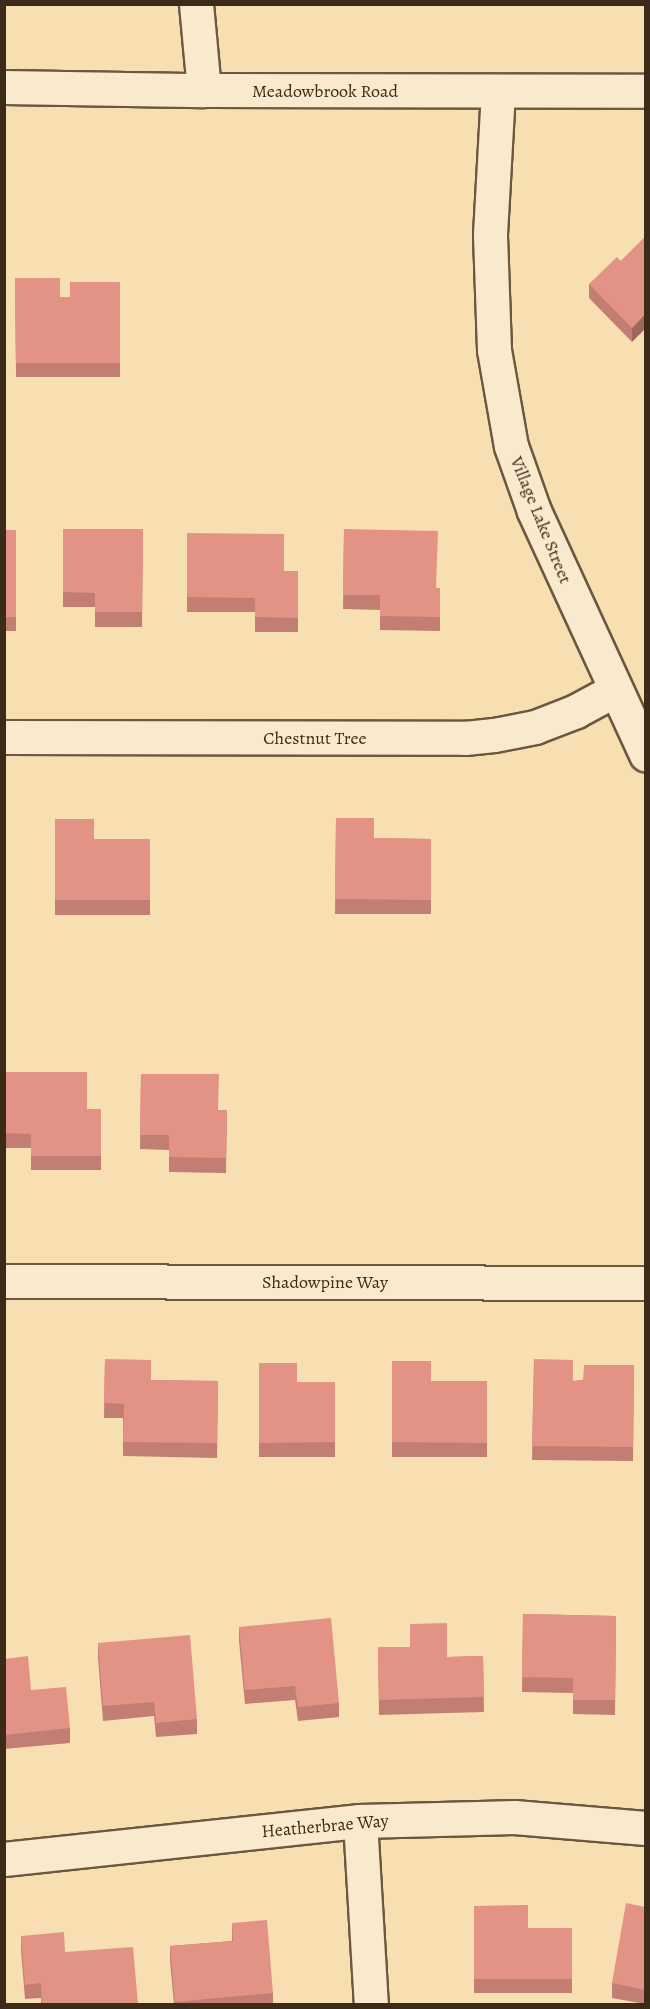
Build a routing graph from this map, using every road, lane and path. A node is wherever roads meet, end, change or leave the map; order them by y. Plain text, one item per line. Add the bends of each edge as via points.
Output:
1 (196, 4) edge
2 (4, 87) edge
3 (204, 90) junction
4 (498, 91) junction
5 (645, 91) edge
6 (615, 690) junction
7 (4, 737) edge
8 (645, 754) edge
9 (4, 1281) edge
10 (645, 1282) edge
11 (360, 1821) junction
12 (645, 1828) edge
13 (4, 1858) edge
14 (371, 2004) edge

1 - 3 street
2 - 3 street, Meadowbrook Road
3 - 4 street, Meadowbrook Road
4 - 5 street, Meadowbrook Road
4 - 6 street, Village Lake Street via 490,235 494,350 511,446 534,511
6 - 7 street, Chestnut Tree via 534,727 494,735
6 - 8 street, Village Lake Street
9 - 10 street, Shadowpine Way
11 - 12 street, Heatherbrae Way via 514,1817
11 - 13 street, Heatherbrae Way
11 - 14 street

